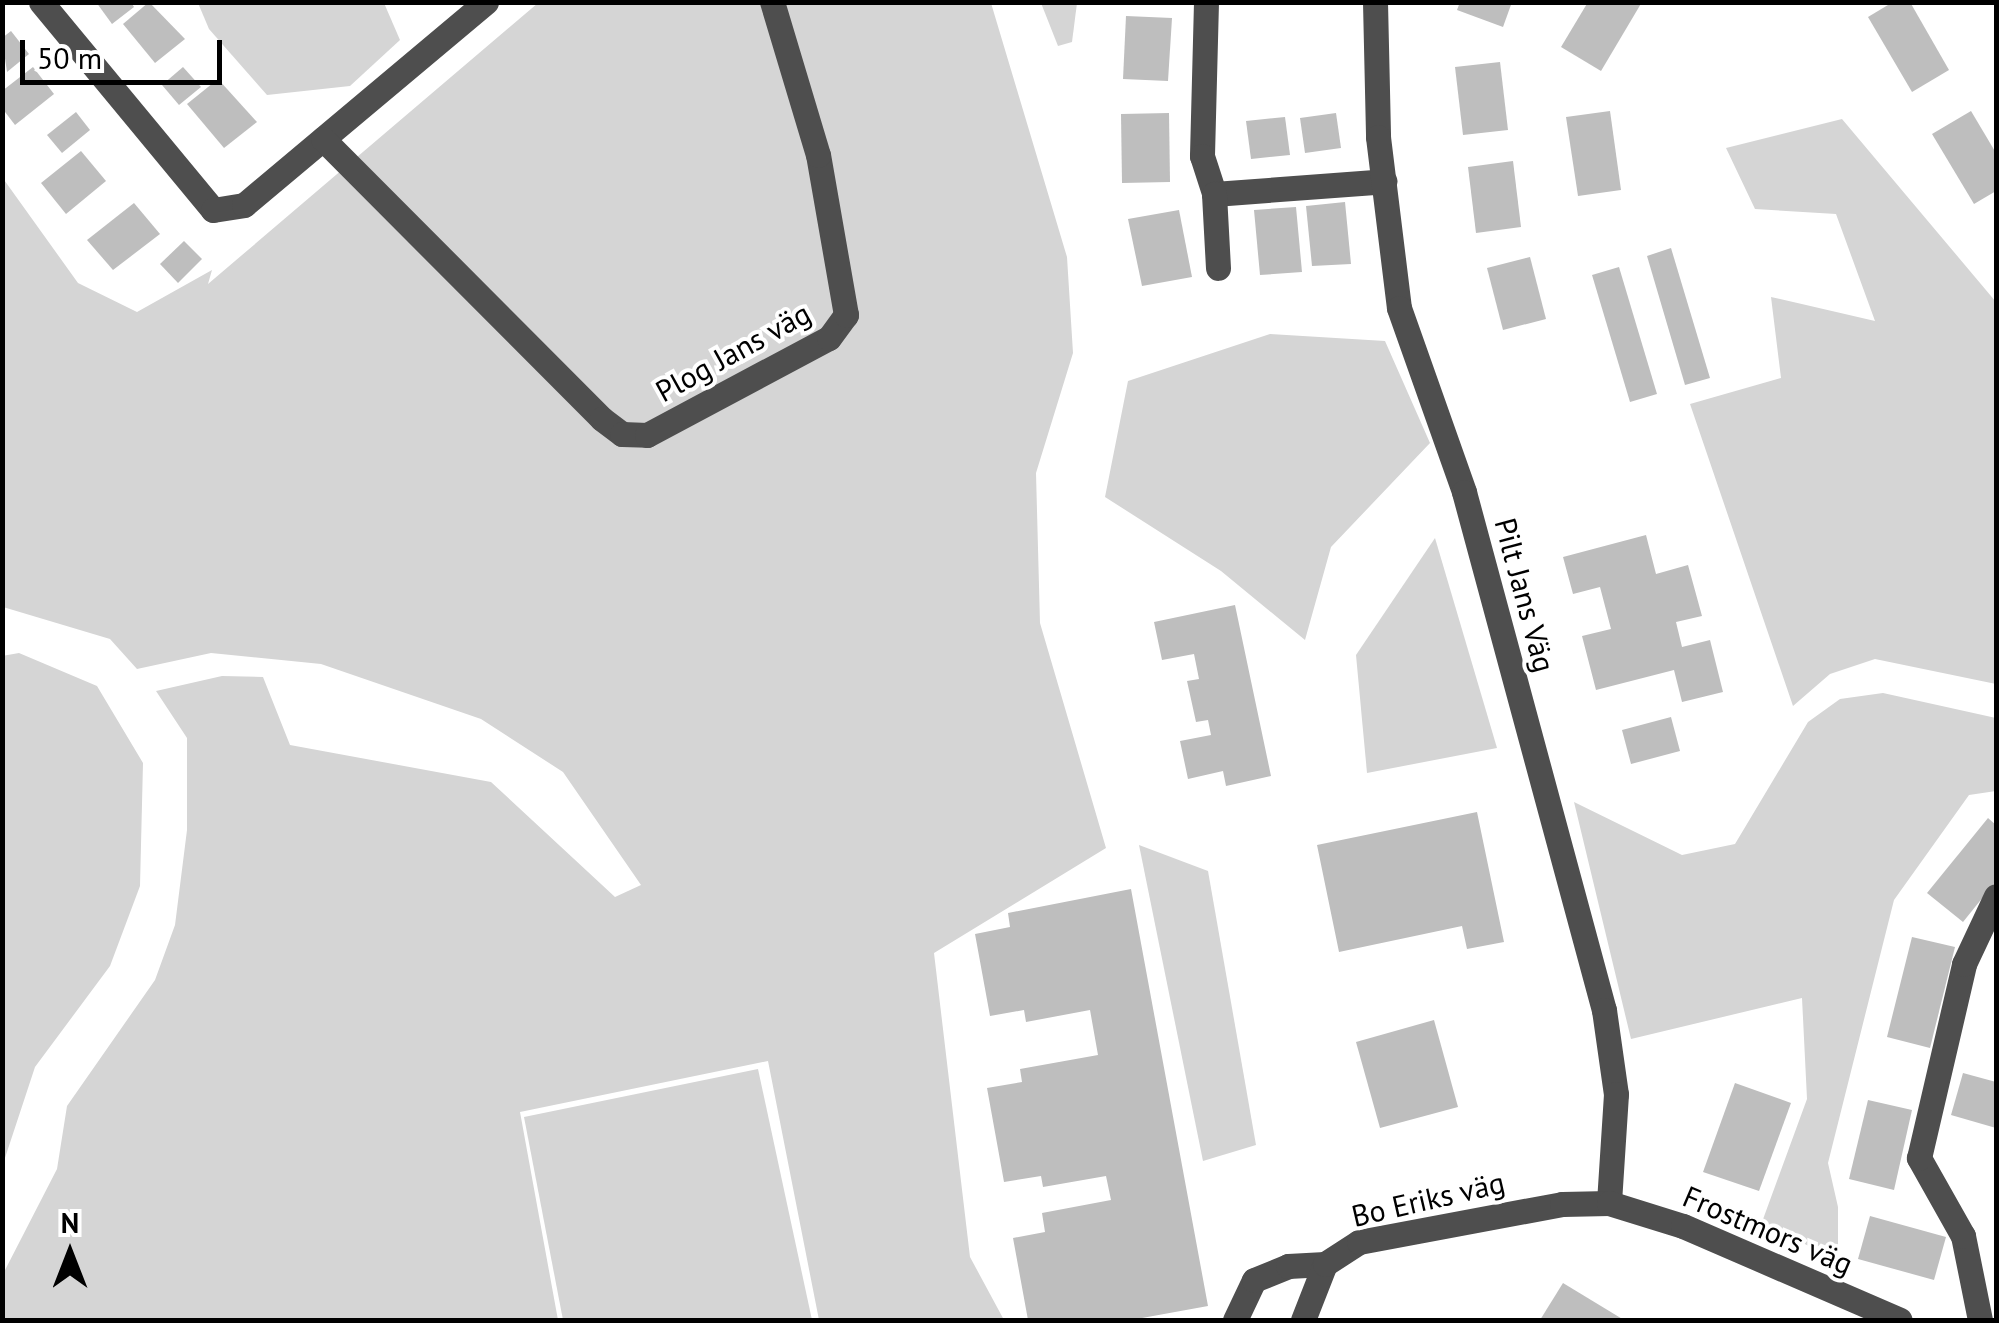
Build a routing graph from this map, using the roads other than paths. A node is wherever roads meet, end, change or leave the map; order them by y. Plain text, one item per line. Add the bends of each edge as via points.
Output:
1 (41, 2) edge
2 (486, 2) edge
3 (772, 2) edge
4 (1206, 2) edge
5 (1375, 2) edge
6 (323, 138) junction
7 (1385, 181) junction
8 (1214, 194) junction
9 (1218, 268) dead end
10 (1996, 896) edge
11 (1609, 1203) junction
12 (1325, 1264) junction
13 (1232, 1319) edge
14 (1303, 1320) edge
15 (1900, 1320) edge
16 (1980, 1320) edge

1 - 6 street via 213,210 244,205
2 - 6 street
3 - 6 street, Plog Jans väg via 818,155 846,315 829,338 646,435 622,434 602,419
4 - 8 street via 1202,156
5 - 7 street, Pilt Jans Väg
7 - 8 street
7 - 11 street, Pilt Jans Väg via 1399,308 1464,492 1604,1010 1616,1094
8 - 9 street
10 - 16 street via 1964,964 1919,1158 1963,1236
11 - 12 street, Bo Eriks väg via 1562,1204 1359,1242
11 - 15 street, Frostmors väg via 1683,1226
12 - 13 street via 1288,1266 1254,1280
12 - 14 street, Bo Eriks väg

